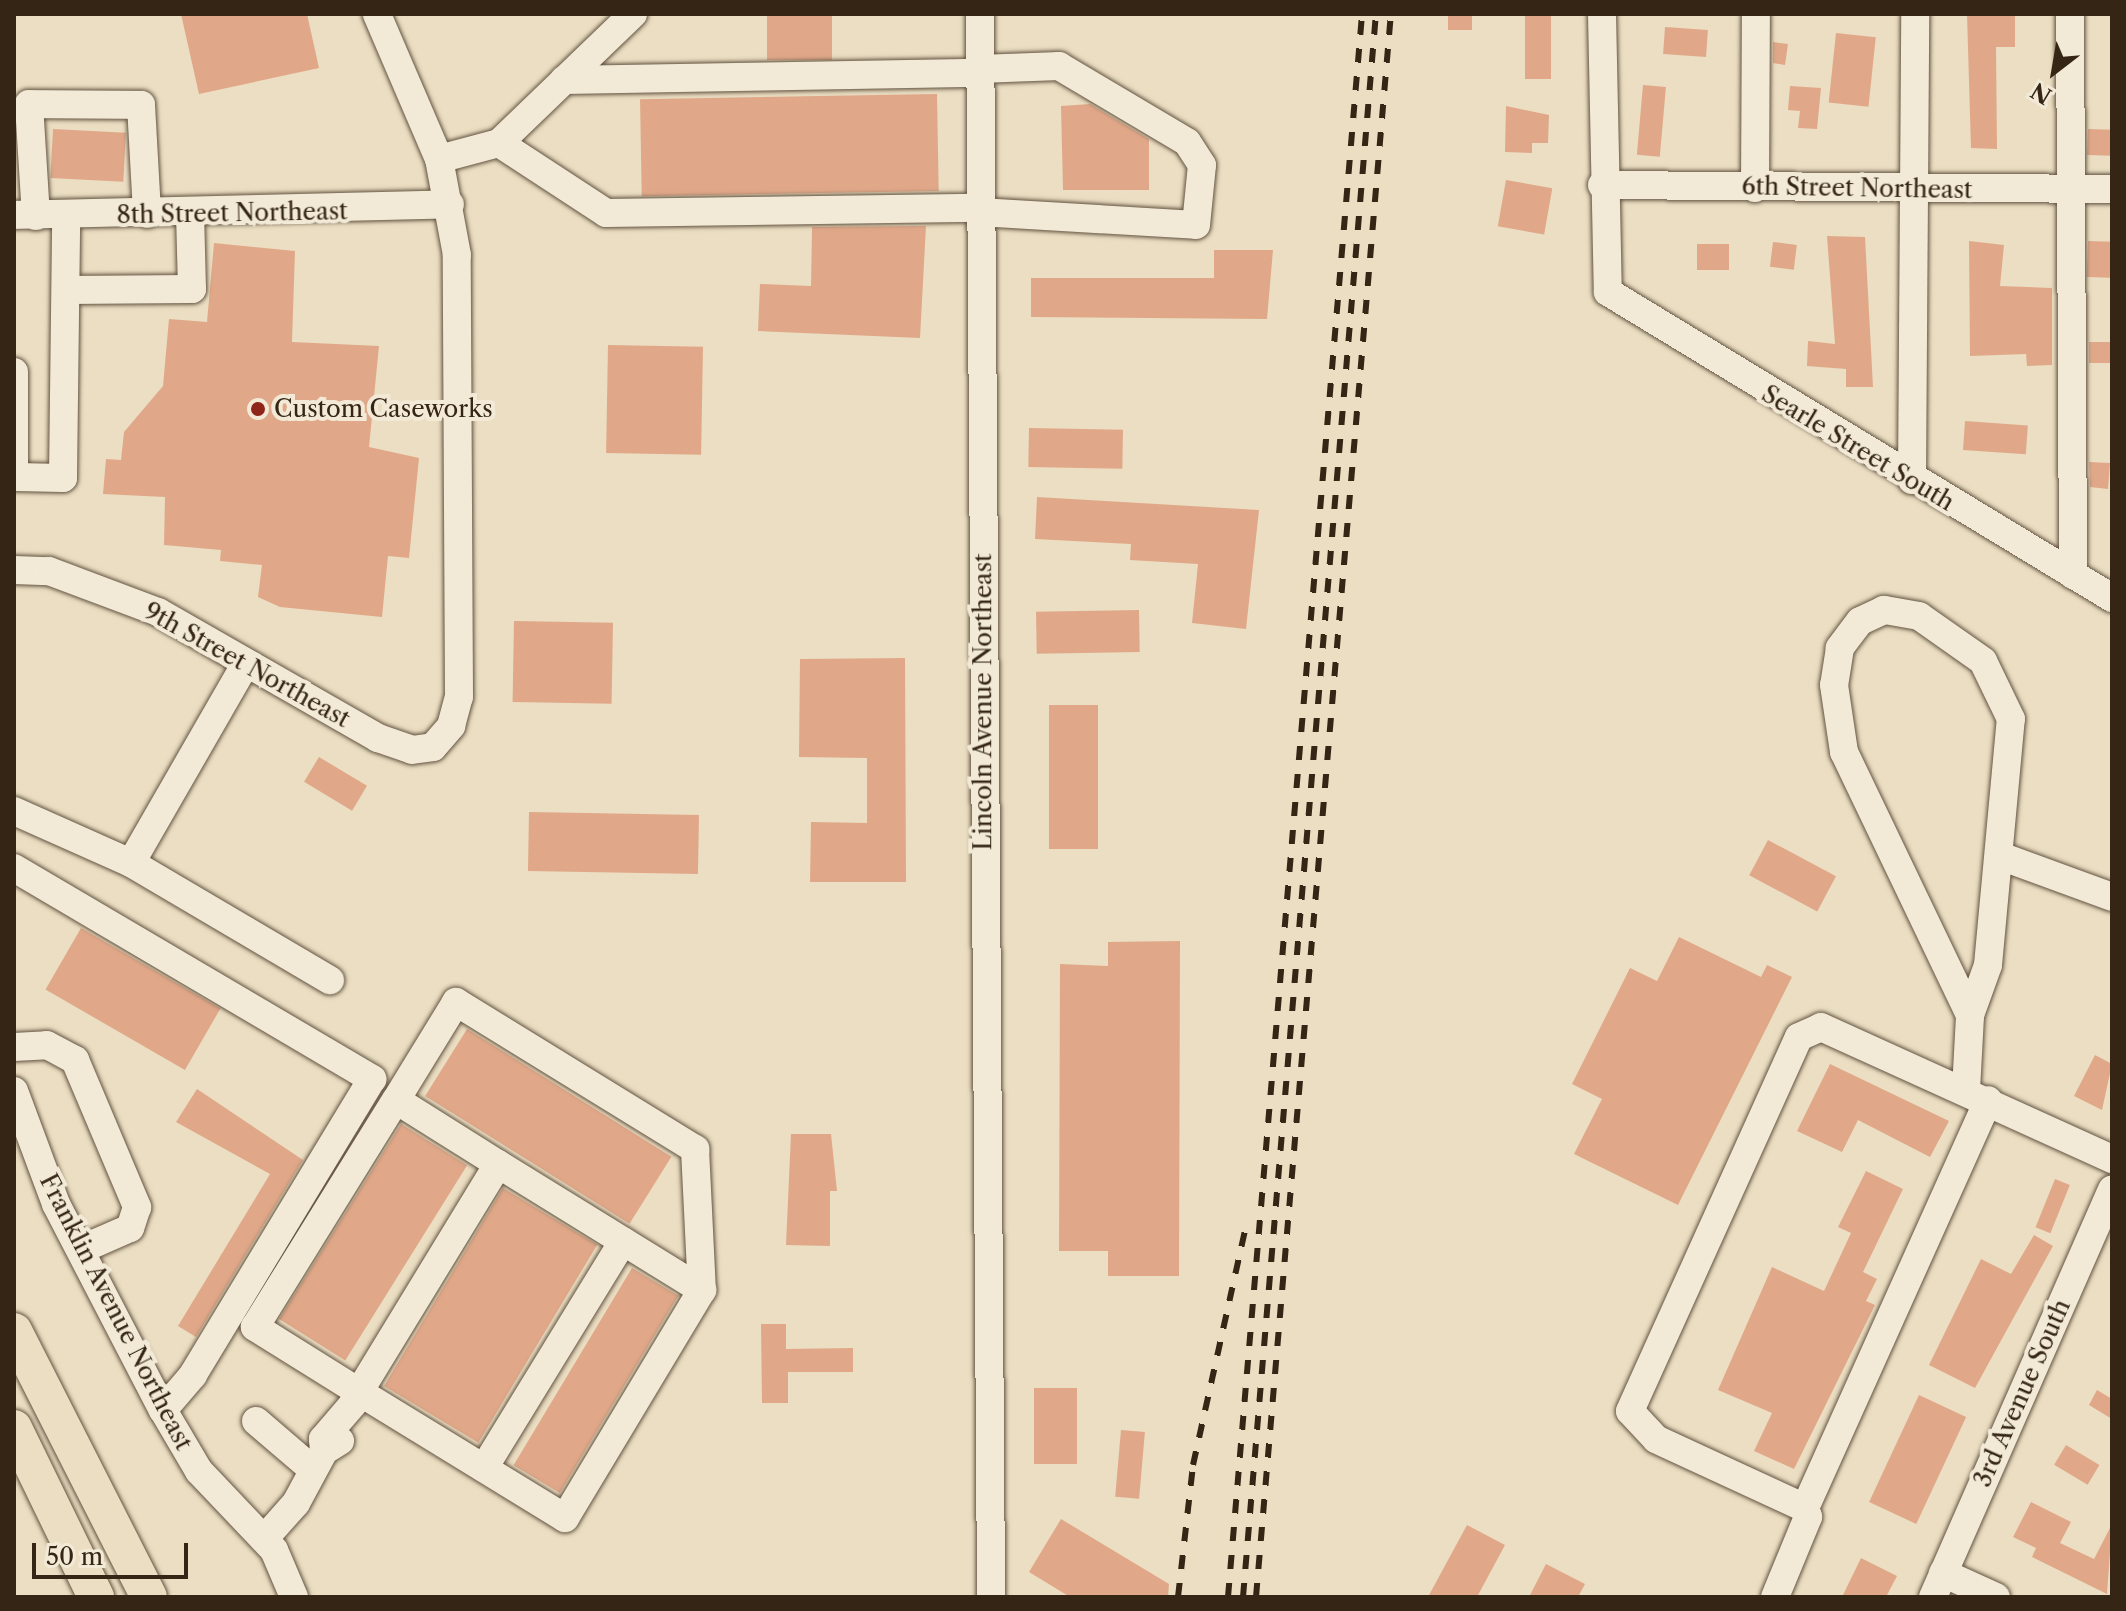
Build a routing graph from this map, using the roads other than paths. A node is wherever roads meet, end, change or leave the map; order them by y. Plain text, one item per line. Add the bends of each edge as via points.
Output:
1 (377, 14) edge
2 (633, 14) edge
3 (980, 14) edge
4 (1602, 14) edge
5 (1756, 14) edge
6 (1915, 14) edge
7 (2070, 14) edge
8 (980, 71) junction
9 (564, 80) junction
10 (499, 143) junction
11 (439, 159) junction
12 (1602, 185) junction
13 (1755, 188) junction
14 (2070, 189) junction
15 (2112, 189) edge
16 (1916, 190) junction
17 (450, 204) junction
18 (979, 210) junction
19 (147, 214) junction
20 (190, 214) junction
21 (25, 215) edge
22 (66, 215) junction
23 (66, 290) junction
24 (14, 372) edge
25 (15, 477) edge
26 (1912, 480) junction
27 (14, 570) edge
28 (2073, 575) junction
29 (2112, 598) edge
30 (246, 663) junction
31 (14, 811) edge
32 (2000, 856) junction
33 (131, 863) junction
34 (14, 868) edge
35 (2112, 897) edge
36 (330, 980) dead end
37 (1970, 1015) junction
38 (14, 1047) edge
39 (14, 1091) edge
40 (1977, 1095) junction
41 (396, 1100) junction
42 (2112, 1159) edge
43 (498, 1164) junction
44 (2112, 1190) edge
45 (623, 1241) junction
46 (82, 1249) junction
47 (702, 1290) junction
48 (14, 1331) edge
49 (356, 1398) junction
50 (163, 1410) junction
51 (256, 1421) dead end
52 (14, 1428) edge
53 (318, 1460) junction
54 (484, 1468) junction
55 (1805, 1508) junction
56 (264, 1539) junction
57 (1938, 1585) edge
58 (96, 1597) edge
59 (149, 1597) edge
60 (294, 1597) edge
61 (991, 1597) edge
62 (1775, 1597) edge
63 (1996, 1597) edge

1 - 11 street
2 - 9 street
3 - 8 street, Lincoln Avenue Northeast
4 - 12 street
5 - 13 street
6 - 16 street
7 - 14 street
8 - 9 street
8 - 18 street, Lincoln Avenue Northeast
8 - 18 street via 1059,66 1187,142 1202,165 1196,225
9 - 10 street
10 - 11 street
10 - 18 street via 606,213
11 - 17 street
12 - 13 street, 6th Street Northeast
12 - 26 street, Searle Street South via 1608,292
13 - 16 street, 6th Street Northeast
14 - 15 street, 6th Street Northeast
14 - 16 street, 6th Street Northeast
14 - 28 street
16 - 26 street
17 - 20 street, 8th Street Northeast
17 - 30 street, 9th Street Northeast via 457,255 459,697 451,726 433,747 412,750 378,738
18 - 61 street, Lincoln Avenue Northeast
19 - 20 street, 8th Street Northeast
19 - 21 street via 141,105 29,104
19 - 22 street, 8th Street Northeast
20 - 23 street via 192,289
21 - 22 street, 8th Street Northeast
22 - 23 street
23 - 25 street via 63,478
24 - 25 street
26 - 28 street, Searle Street South
27 - 30 street, 9th Street Northeast via 49,571 158,612
28 - 29 street, Searle Street South
30 - 33 street
31 - 33 street
32 - 35 street
32 - 37 street via 1988,965
32 - 37 street via 2011,719 2003,689 1983,661 1919,616 1884,610 1860,621 1840,648 1834,685 1844,752
33 - 36 street
34 - 50 street via 372,1079 193,1375
37 - 40 street
38 - 46 street via 47,1045 75,1060 137,1207 130,1228
39 - 46 street, Franklin Avenue Northeast via 56,1204
40 - 42 street
40 - 55 street
40 - 55 street via 1821,1027 1799,1037 1630,1411 1656,1439
41 - 43 street
41 - 47 street via 456,1002 695,1149
41 - 49 street via 255,1327
43 - 45 street
43 - 49 street
44 - 57 street, 3rd Avenue South
45 - 47 street
45 - 54 street
46 - 50 street, Franklin Avenue Northeast
47 - 54 street via 565,1518
48 - 59 main road
49 - 53 street via 347,1430
49 - 54 street
50 - 56 street, Franklin Avenue Northeast via 199,1471
51 - 53 street
52 - 58 main road
53 - 56 street via 296,1503
55 - 62 street
56 - 60 street, Franklin Avenue Northeast
57 - 63 street

